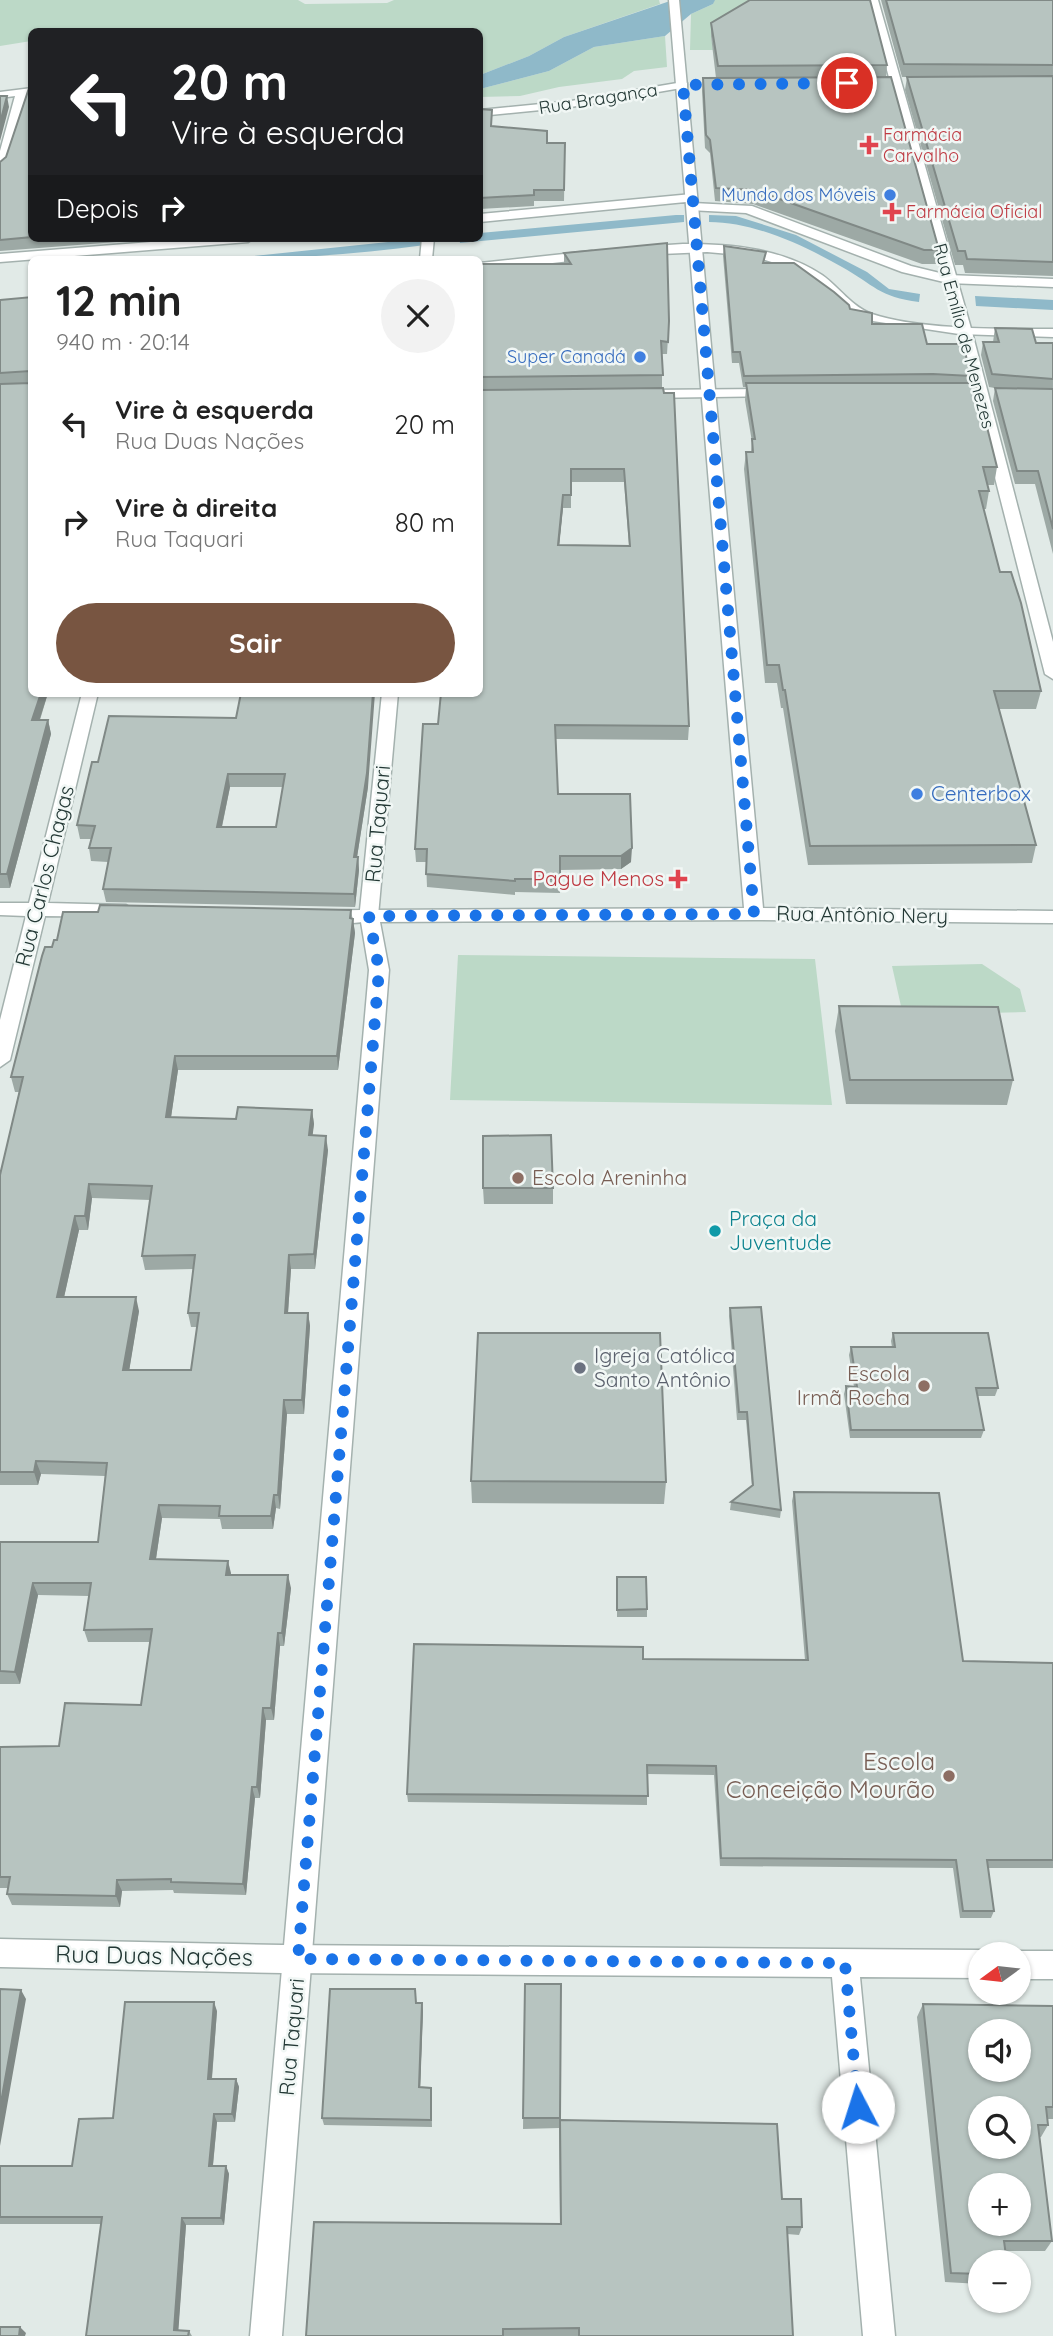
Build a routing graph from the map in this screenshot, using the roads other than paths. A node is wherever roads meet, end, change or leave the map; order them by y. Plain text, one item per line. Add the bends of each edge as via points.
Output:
1 (674, 0) edge
2 (873, 0) edge
3 (891, 83) junction
4 (912, 83) edge
5 (690, 85) junction
6 (27, 91) edge
7 (0, 95) edge
8 (483, 113) edge
9 (0, 167) edge
10 (692, 202) junction
11 (483, 218) edge
12 (182, 242) edge
13 (696, 246) junction
14 (0, 258) edge
15 (483, 267) edge
16 (948, 279) junction
17 (1053, 283) edge
18 (965, 332) junction
19 (1053, 333) edge
20 (787, 393) edge
21 (627, 394) edge
22 (707, 394) junction
23 (1053, 674) edge
24 (89, 697) edge
25 (390, 697) edge
26 (0, 909) edge
27 (37, 909) junction
28 (148, 912) edge
29 (754, 914) junction
30 (300, 915) edge
31 (369, 916) junction
32 (1053, 917) edge
33 (0, 1060) edge
34 (0, 1953) edge
35 (298, 1959) junction
36 (845, 1963) junction
37 (968, 1964) edge
38 (1031, 1965) edge
39 (1053, 1965) edge
40 (266, 2336) edge
41 (879, 2336) edge

1 - 5 street
2 - 3 street, Rua Emílio de Menezes
3 - 4 street
3 - 16 street, Rua Emílio de Menezes
5 - 8 street, Rua Bragança
5 - 10 street
6 - 7 street
6 - 9 street
10 - 11 street
10 - 13 street
10 - 16 street via 748,209 907,269
12 - 14 street
13 - 15 street
13 - 18 street via 761,254 795,265 869,317
13 - 22 street
16 - 17 street
16 - 18 street, Rua Emílio de Menezes
18 - 19 street
18 - 23 street, Rua Emílio de Menezes
20 - 22 street
21 - 22 street
22 - 29 street
24 - 27 street, Rua Carlos Chagas
25 - 31 street, Rua Taquari
26 - 27 street
27 - 28 street
27 - 33 street, Rua Carlos Chagas
29 - 31 street, Rua Antônio Nery
29 - 32 street, Rua Antônio Nery
30 - 31 street, Rua Antônio Nery
31 - 35 street, Rua Taquari via 379,970
34 - 35 street, Rua Duas Nações
35 - 36 street, Rua Duas Nações
35 - 40 street, Rua Taquari
36 - 37 street, Rua Duas Nações
36 - 41 street
38 - 39 street

